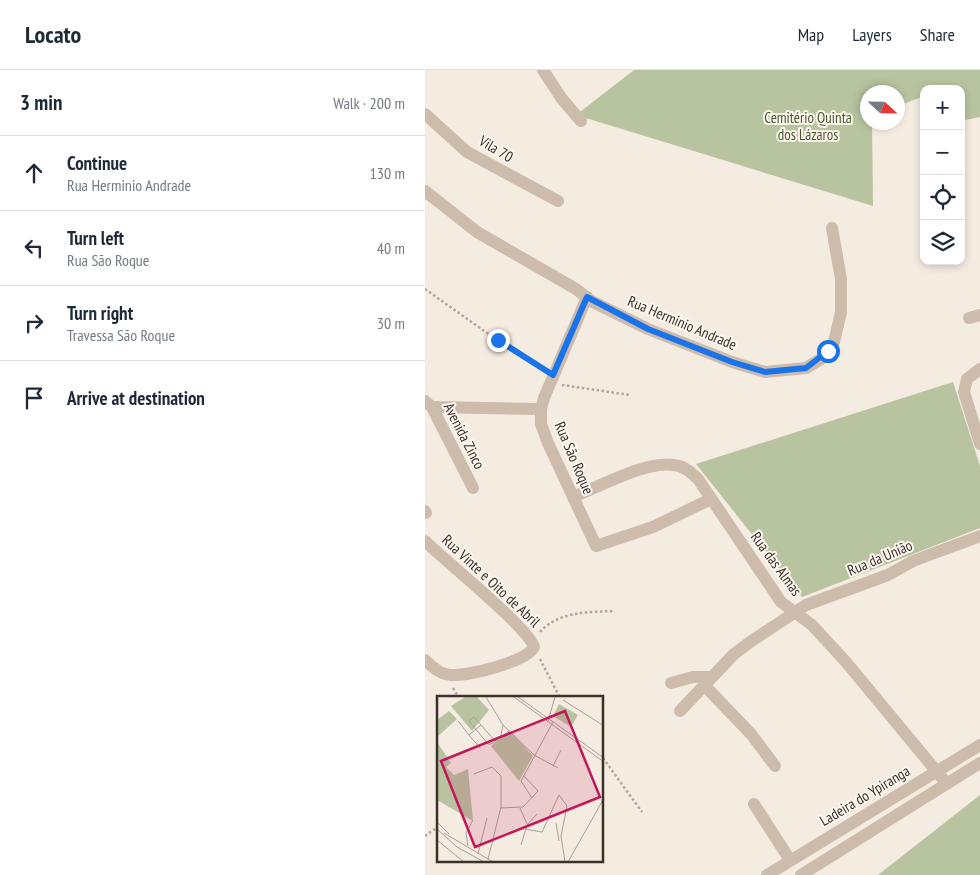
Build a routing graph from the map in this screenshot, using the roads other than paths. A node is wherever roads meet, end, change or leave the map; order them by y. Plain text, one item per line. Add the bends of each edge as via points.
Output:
1 (543, 70) edge
2 (425, 114) edge
3 (581, 121) dead end
4 (425, 191) edge
5 (558, 202) dead end
6 (832, 228) dead end
7 (587, 297) junction
8 (980, 369) edge
9 (429, 404) edge
10 (541, 409) junction
11 (976, 415) edge
12 (980, 444) edge
13 (473, 488) dead end
14 (573, 497) junction
15 (711, 499) junction
16 (980, 536) edge
17 (425, 541) edge
18 (795, 614) junction
19 (425, 660) edge
20 (708, 681) junction
21 (671, 684) dead end
22 (680, 711) dead end
23 (980, 745) edge
24 (962, 757) junction
25 (775, 766) dead end
26 (978, 767) edge
27 (937, 772) junction
28 (947, 784) junction
29 (754, 804) dead end
30 (790, 860) junction
31 (767, 875) edge
32 (801, 875) edge

1 - 3 street
2 - 5 street, Vila 70 via 467,152
4 - 7 street, Rua Herminio Andrade via 477,232
6 - 7 street, Rua Herminio Andrade via 841,279 838,330 828,351 806,368 765,372 748,368 648,329
7 - 10 street, Rua São Roque
8 - 11 street via 972,374 965,386
9 - 10 street
9 - 13 street, Avenida Zinco
10 - 14 street, Rua São Roque via 541,424 547,443
11 - 12 street
14 - 15 street, Rua das Almas via 663,464 690,472
14 - 15 street, Rua São Roque via 596,546 653,527
15 - 18 street, Rua das Almas via 781,602
16 - 18 street, Rua da União via 913,561 888,575 817,600
17 - 19 street, Rua Vinte e Oito de Abril via 533,644 526,655 492,668 451,675 437,670
18 - 20 street, Rua da União via 750,642
18 - 27 street, Rua das Almas via 812,625 846,662
20 - 21 street via 693,677
20 - 22 street, Rua da União
20 - 25 street
23 - 24 street, Ladeira do Ypiranga
24 - 26 street
24 - 27 street, Ladeira do Ypiranga
26 - 28 street
27 - 28 street, Rua das Almas
27 - 30 street, Ladeira do Ypiranga
28 - 32 street
29 - 30 street
30 - 31 street, Ladeira do Ypiranga

